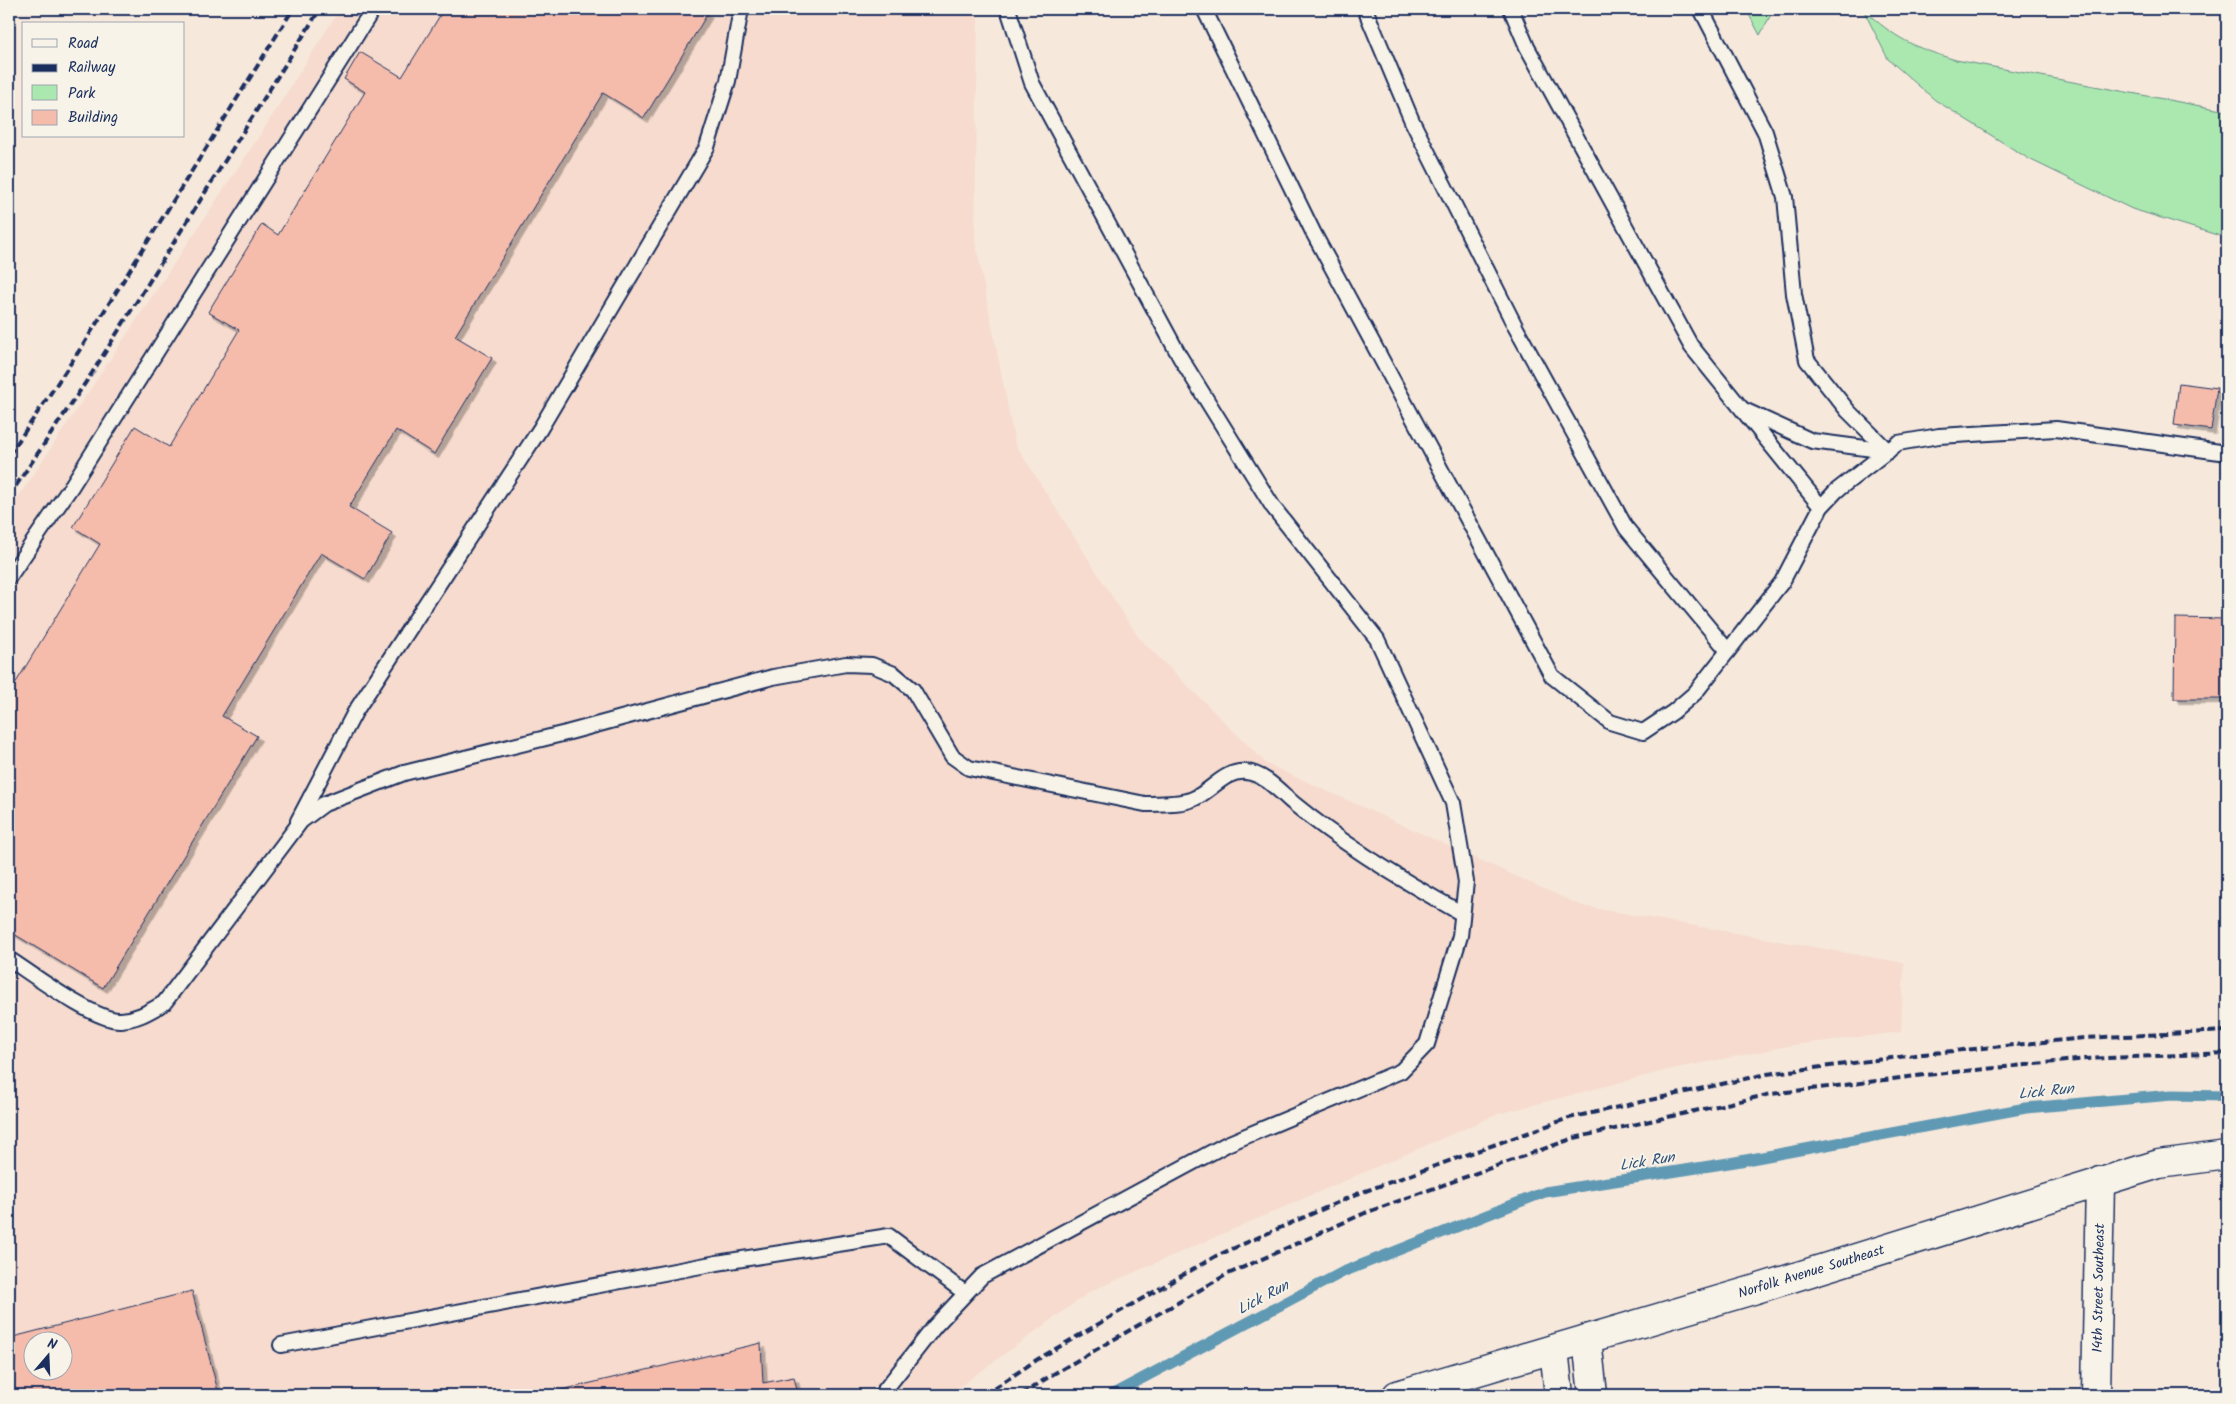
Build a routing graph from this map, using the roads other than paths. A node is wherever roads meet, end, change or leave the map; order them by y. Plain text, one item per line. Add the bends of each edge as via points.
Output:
1 (373, 9) edge
2 (740, 9) edge
3 (1008, 9) edge
4 (1204, 9) edge
5 (1364, 9) edge
6 (1511, 9) edge
7 (1701, 9) edge
8 (1741, 409) junction
9 (1888, 450) junction
10 (2227, 453) edge
11 (1822, 507) junction
12 (9, 577) edge
13 (1728, 651) junction
14 (292, 832) junction
15 (1462, 913) junction
16 (9, 959) edge
17 (2227, 1155) edge
18 (2100, 1181) junction
19 (965, 1293) junction
20 (1588, 1339) junction
21 (281, 1345) dead end
22 (1554, 1349) junction
23 (881, 1395) edge
24 (1397, 1395) edge
25 (1559, 1395) edge
26 (1593, 1395) edge
27 (2096, 1395) edge

1 - 12 lane via 71,487
2 - 14 lane via 728,80 707,147 540,430 356,712
3 - 15 lane via 1032,83 1180,357 1272,507 1377,639 1453,804 1466,882
4 - 13 lane via 1314,234 1552,676 1610,722 1643,732 1695,693
5 - 13 lane via 1412,121 1516,328 1626,528
6 - 8 lane via 1528,47 1691,346
7 - 9 lane via 1765,132 1785,197 1794,294 1807,360 1848,411
8 - 9 lane via 1812,441
8 - 11 lane
9 - 10 lane via 1898,442 1939,436 2056,429
9 - 11 lane
11 - 13 lane via 1782,582
14 - 15 lane via 324,804 404,773 773,677 846,664 872,665 894,674 913,690 952,756 969,768 1144,804 1193,799 1228,775 1246,772 1264,778 1321,826
14 - 16 lane via 164,1003 143,1016 120,1020 99,1016
15 - 19 lane via 1460,936 1427,1044 1401,1071 1227,1144 982,1276
17 - 18 street, Norfolk Avenue Southeast via 2159,1164
18 - 20 street, Norfolk Avenue Southeast
18 - 27 street, 14th Street Southeast
19 - 21 lane via 889,1236 717,1263
19 - 23 lane
20 - 22 street, Norfolk Avenue Southeast
20 - 26 street
22 - 24 street, Norfolk Avenue Southeast
22 - 25 street

